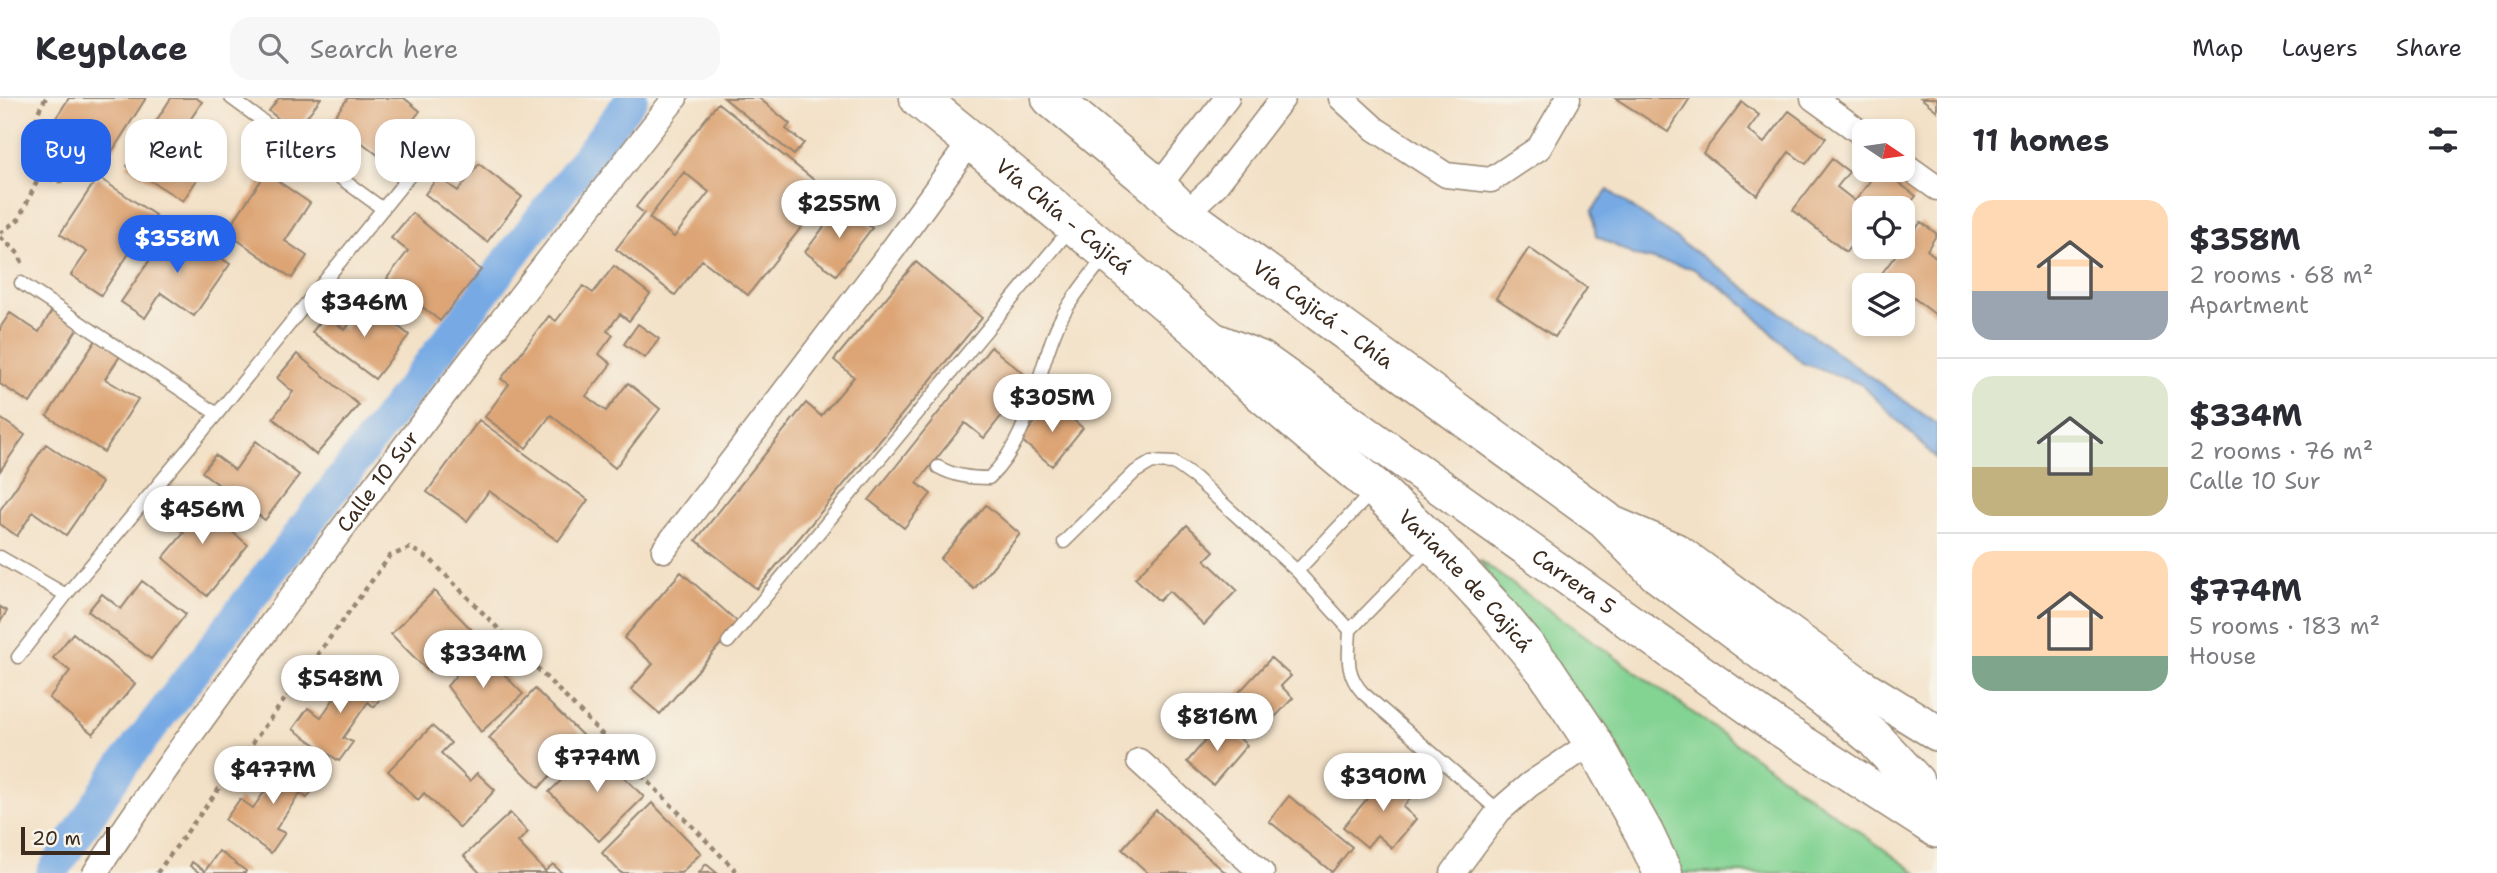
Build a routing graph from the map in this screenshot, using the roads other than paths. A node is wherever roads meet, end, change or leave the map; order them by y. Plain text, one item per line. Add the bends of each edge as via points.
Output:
1 (231, 98) edge
2 (674, 98) edge
3 (919, 98) edge
4 (1051, 98) edge
5 (1227, 98) edge
6 (1283, 98) edge
7 (1341, 98) edge
8 (1568, 98) edge
9 (1813, 98) edge
10 (1852, 126) edge
11 (971, 141) junction
12 (1915, 172) edge
13 (405, 182) edge
14 (1158, 187) junction
15 (1937, 188) edge
16 (383, 209) junction
17 (1185, 214) junction
18 (1073, 225) junction
19 (1107, 252) junction
20 (20, 284) road end
21 (1208, 338) junction
22 (218, 414) junction
23 (938, 467) dead end
24 (1376, 488) junction
25 (1605, 520) junction
26 (1064, 542) dead end
27 (1434, 544) junction
28 (664, 550) dead end
29 (0, 557) edge
30 (1297, 571) junction
31 (66, 595) junction
32 (1350, 630) junction
33 (728, 642) dead end
34 (18, 657) dead end
35 (1937, 733) edge
36 (1593, 741) junction
37 (1139, 761) dead end
38 (1499, 811) junction
39 (1937, 820) edge
40 (1937, 830) edge
41 (94, 873) edge
42 (1262, 873) edge
43 (1453, 873) edge
44 (1663, 873) edge

1 - 16 lane
2 - 41 street, Calle 10 Sur via 314,566
3 - 11 highway, Vía Chía - Cajicá
4 - 14 highway, Vía Cajicá - Chía
5 - 14 street
6 - 17 street via 1216,185
7 - 8 street via 1375,129 1446,175 1491,180 1539,148
9 - 10 street
11 - 18 highway, Vía Chía - Cajicá
11 - 28 street
12 - 15 street
13 - 16 lane
14 - 17 highway, Vía Cajicá - Chía
16 - 22 lane
17 - 25 highway, Vía Cajicá - Chía
18 - 19 highway, Vía Chía - Cajicá
18 - 33 lane
19 - 21 highway, Vía Chía - Cajicá
19 - 23 lane via 1057,325 1021,434 1001,466 989,478 970,478
20 - 22 lane
21 - 24 highway, Variante de Cajicá via 1244,378
21 - 40 main road, Carrera 5 via 1261,359 1776,726
22 - 31 lane
24 - 27 highway, Variante de Cajicá
24 - 30 lane
25 - 35 main road via 1676,551 1858,684
25 - 39 highway via 1657,573 1874,738 1915,782
26 - 30 lane via 1135,472 1152,462 1174,463
27 - 32 lane
27 - 36 highway, Variante de Cajicá via 1546,671
29 - 31 lane
30 - 32 lane
31 - 34 lane
32 - 38 lane via 1353,682
36 - 38 street
36 - 44 highway, Variante de Cajicá
37 - 42 street
38 - 43 street

